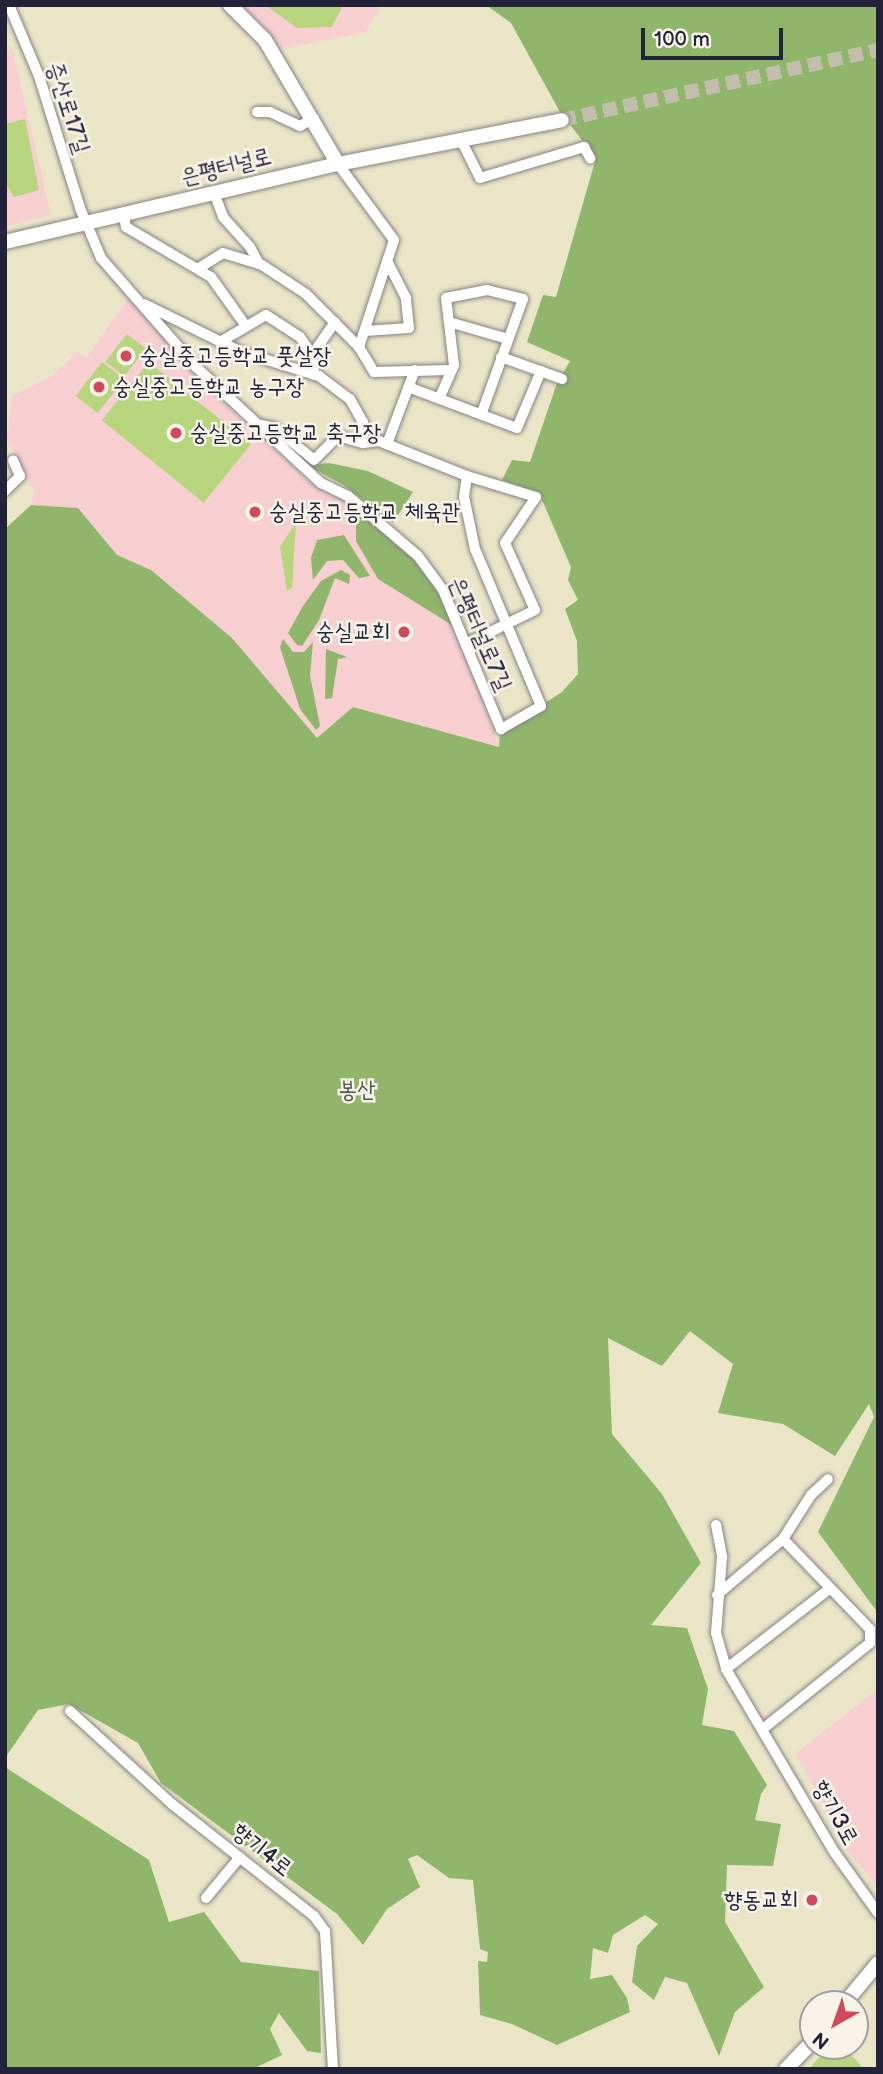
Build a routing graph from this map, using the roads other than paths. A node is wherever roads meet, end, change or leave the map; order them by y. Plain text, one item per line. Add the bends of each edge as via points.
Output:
1 (9, 5) edge
2 (230, 5) edge
3 (257, 112) dead end
4 (314, 118) junction
5 (562, 120) tunnel mouth
6 (462, 142) junction
7 (590, 158) dead end
8 (338, 164) junction
9 (214, 193) junction
10 (124, 216) junction
11 (88, 224) junction
12 (5, 242) edge
13 (388, 263) junction
14 (258, 264) junction
15 (199, 268) junction
16 (139, 302) junction
17 (335, 322) junction
18 (449, 322) junction
19 (246, 326) junction
20 (365, 331) junction
21 (508, 339) junction
22 (220, 342) junction
23 (359, 347) junction
24 (312, 355) junction
25 (501, 357) junction
26 (415, 370) junction
27 (450, 370) junction
28 (541, 371) junction
29 (314, 375) junction
30 (562, 379) dead end
31 (408, 387) junction
32 (439, 399) junction
33 (481, 415) junction
34 (260, 425) junction
35 (363, 443) junction
36 (387, 444) junction
37 (13, 460) dead end
38 (467, 476) junction
39 (5, 491) edge
40 (508, 624) junction
41 (466, 644) junction
42 (828, 1479) dead end
43 (716, 1525) dead end
44 (783, 1539) junction
45 (828, 1591) junction
46 (717, 1595) junction
47 (726, 1669) junction
48 (69, 1711) dead end
49 (764, 1728) junction
50 (240, 1857) junction
51 (206, 1898) dead end
52 (878, 1913) edge
53 (878, 1963) edge
54 (856, 1990) edge
55 (799, 2056) edge
56 (332, 2069) edge
57 (786, 2069) edge

1 - 11 street, 증산로17길 via 46,94
2 - 4 main road via 265,40
3 - 4 street via 270,112 300,126
4 - 8 main road
5 - 6 main road, 은평터널로
6 - 7 street via 480,178 584,147
6 - 8 main road, 은평터널로
8 - 9 main road, 은평터널로
8 - 13 street via 394,240
9 - 10 main road, 은평터널로
9 - 14 street via 223,217 250,247
10 - 11 main road, 은평터널로
10 - 15 street via 126,227
11 - 12 main road, 은평터널로
11 - 16 street, 은평터널로7길 via 101,258
13 - 20 street
13 - 20 street via 406,298 409,328
14 - 15 street via 223,253
14 - 17 street via 306,294
15 - 19 street via 226,293
16 - 22 street, 은평터널로7길
16 - 34 street, 은평터널로7길 via 196,366
17 - 23 street
17 - 24 street
18 - 21 street
18 - 21 street via 446,298 487,290 523,299
18 - 27 street via 454,365
19 - 22 street
19 - 24 street via 266,315 300,337
20 - 23 street
21 - 25 street
22 - 29 street, 은평터널로7길
23 - 26 street via 374,372
24 - 29 street
25 - 28 street
25 - 33 street
26 - 27 street
26 - 31 street
27 - 32 street
28 - 30 street
28 - 33 street via 517,428
29 - 35 street, 은평터널로7길 via 350,399 363,422
31 - 32 street
31 - 36 street
32 - 33 street
34 - 35 street via 275,428 314,460 338,436
34 - 41 street, 은평터널로7길 via 321,483 348,496 418,555 443,590
35 - 36 street
36 - 38 street
37 - 39 street via 20,476
38 - 40 street via 468,527
38 - 40 street via 536,497 505,543 536,610
40 - 41 street
40 - 41 street, 은평터널로7길 via 541,706 502,729
42 - 44 street via 811,1495
43 - 46 street, 향기3로 via 722,1557
44 - 45 street
44 - 46 street
45 - 47 street
45 - 49 street via 870,1629 870,1643
46 - 47 street, 향기3로 via 716,1633
47 - 49 street, 향기3로
48 - 50 street, 향기4로 via 172,1804
49 - 52 street, 향기3로 via 835,1853
50 - 51 street
50 - 56 street, 향기4로 via 314,1916 325,1931
53 - 54 main road
55 - 57 main road

